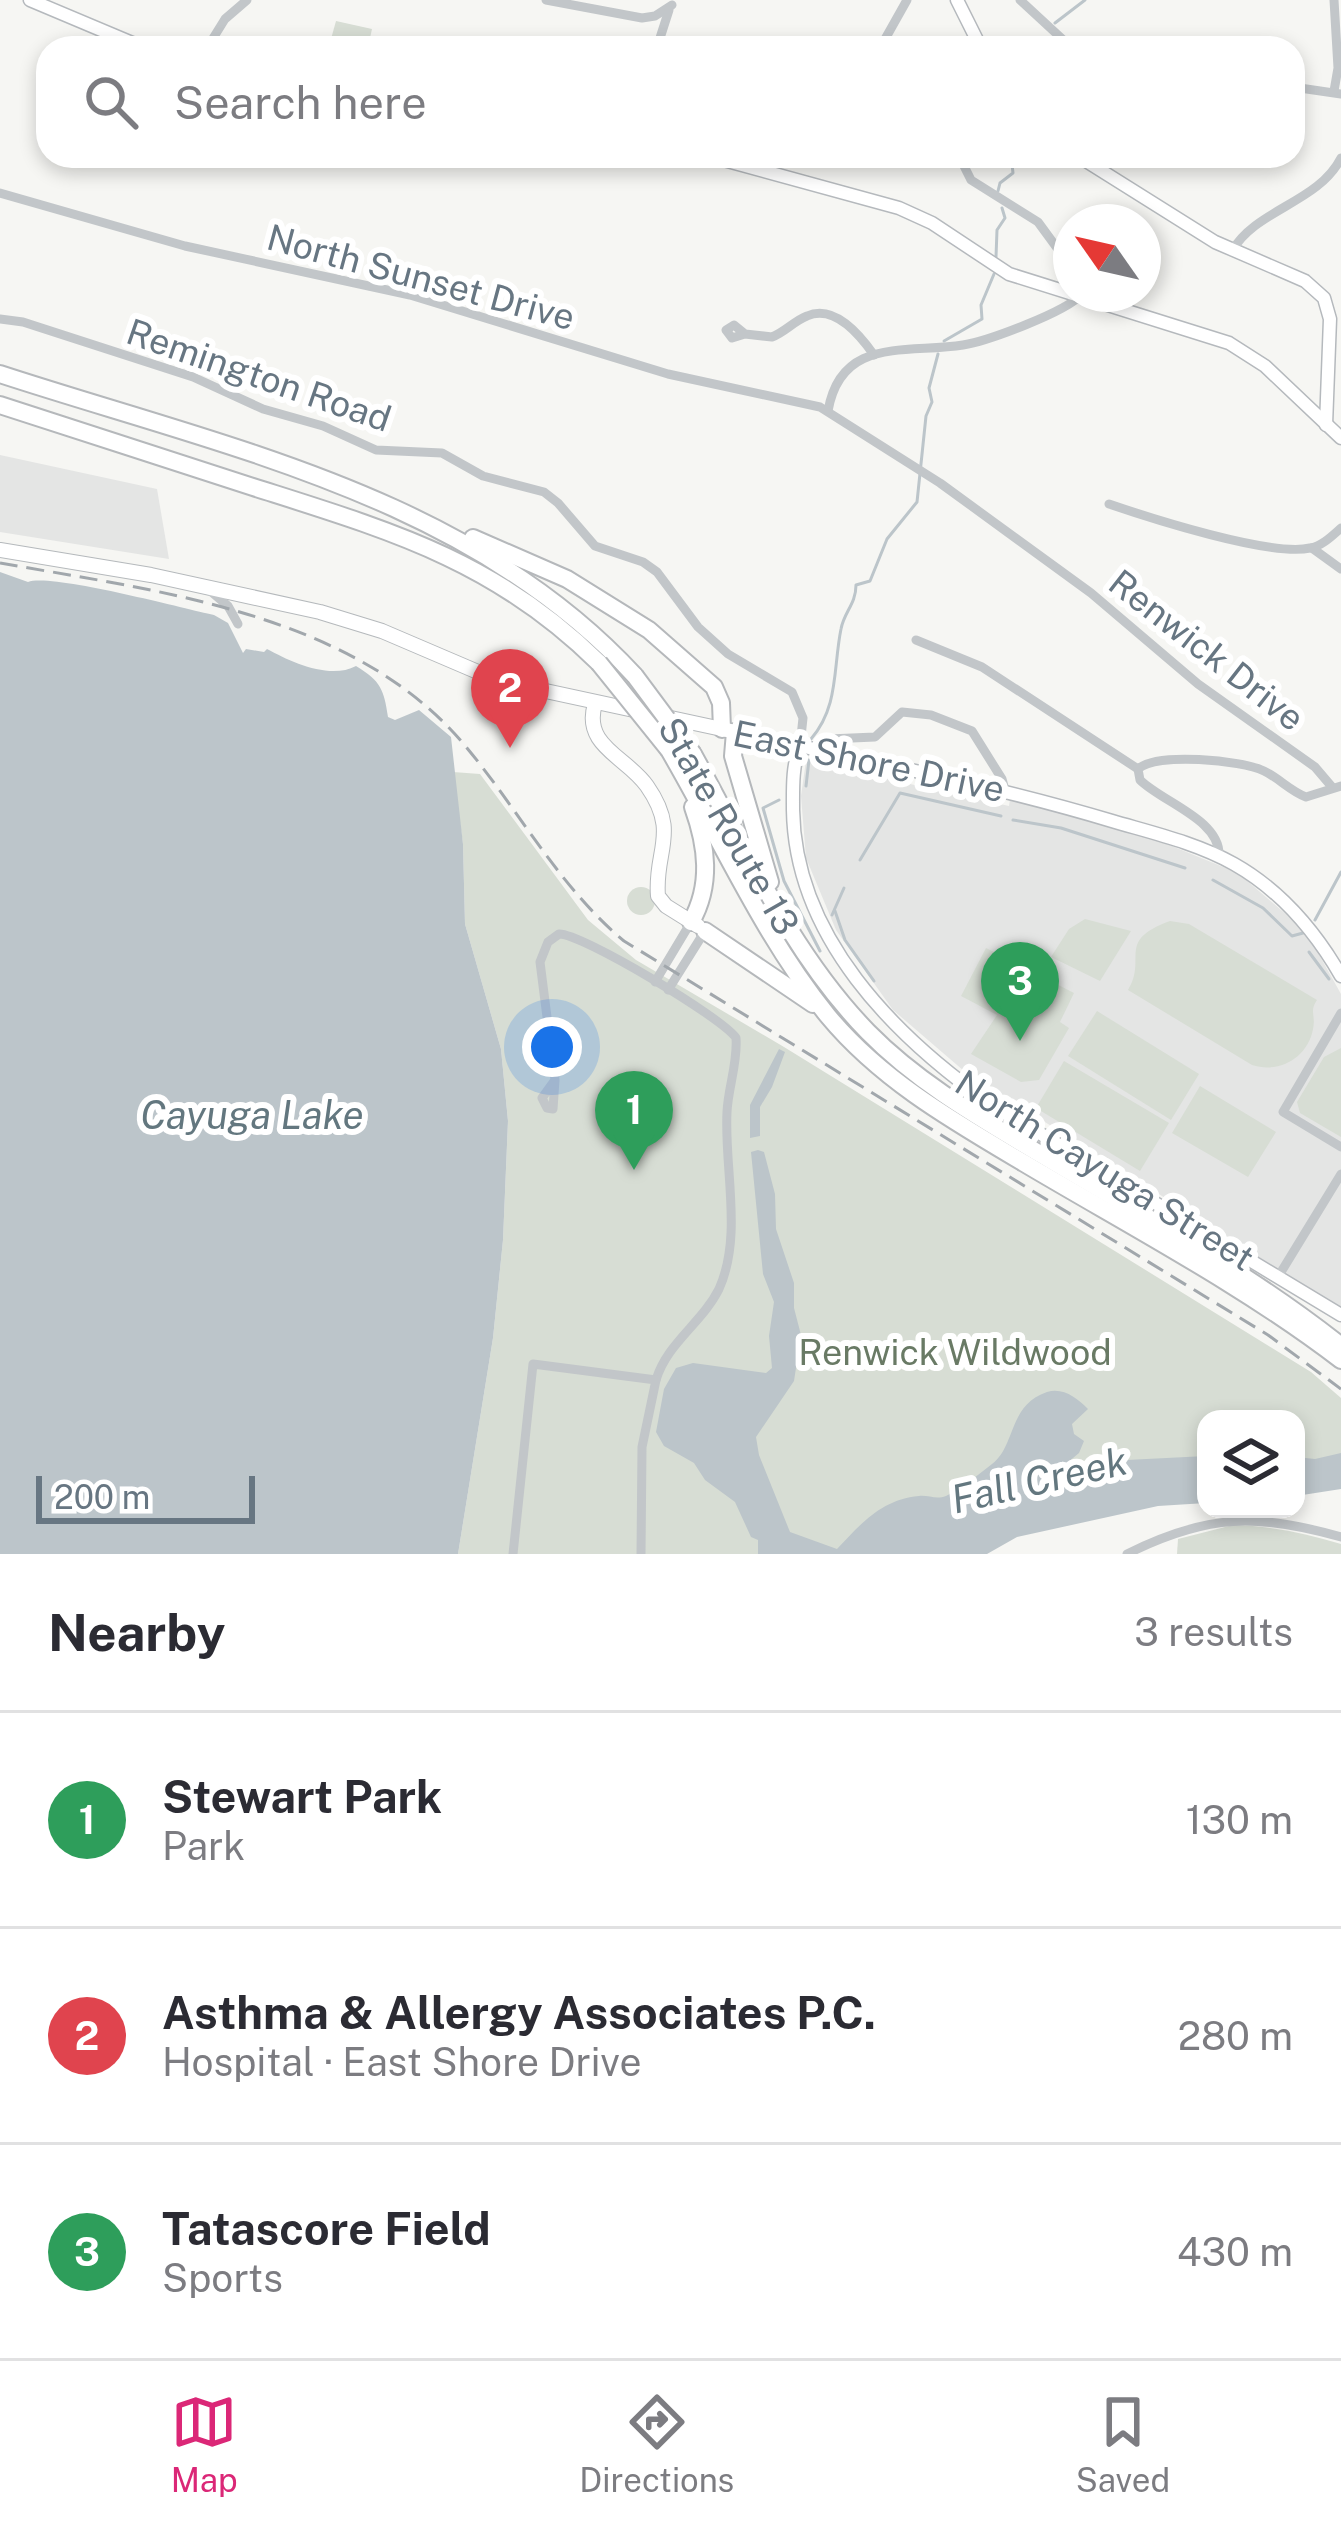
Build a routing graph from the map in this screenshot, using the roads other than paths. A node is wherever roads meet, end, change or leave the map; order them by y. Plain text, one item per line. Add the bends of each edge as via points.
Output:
1 (30, 0) edge
2 (247, 0) edge
3 (546, 0) edge
4 (907, 0) edge
5 (957, 0) edge
6 (1020, 0) edge
7 (1334, 0) edge
8 (673, 2) edge
9 (641, 17) junction
10 (116, 36) edge
11 (214, 36) edge
12 (659, 36) edge
13 (663, 36) edge
14 (887, 36) edge
15 (976, 36) edge
16 (1059, 36) edge
17 (1305, 89) edge
18 (1337, 93) edge
19 (1341, 158) edge
20 (754, 168) edge
21 (965, 168) edge
22 (1097, 168) edge
23 (1337, 175) edge
24 (0, 193) edge
25 (1053, 242) edge
26 (1232, 251) junction
27 (1053, 287) edge
28 (1053, 308) edge
29 (1129, 312) edge
30 (0, 319) edge
31 (745, 334) dead end
32 (874, 355) junction
33 (0, 374) edge
34 (0, 405) edge
35 (828, 411) junction
36 (1326, 426) junction
37 (1341, 438) edge
38 (1109, 504) dead end
39 (398, 508) junction
40 (1336, 532) edge
41 (1312, 548) junction
42 (0, 550) edge
43 (1332, 560) junction
44 (1341, 569) edge
45 (207, 586) junction
46 (238, 624) dead end
47 (916, 640) dead end
48 (595, 704) junction
49 (729, 730) junction
50 (800, 746) junction
51 (820, 751) junction
52 (680, 757) junction
53 (1138, 769) junction
54 (1337, 786) edge
55 (1005, 790) junction
56 (1219, 856) junction
57 (782, 917) junction
58 (698, 927) junction
59 (1341, 976) edge
60 (655, 982) junction
61 (668, 990) junction
62 (1341, 1013) edge
63 (829, 1016) junction
64 (555, 1080) dead end
65 (1341, 1148) edge
66 (1341, 1174) edge
67 (1278, 1277) junction
68 (1341, 1315) edge
69 (1341, 1346) edge
70 (1341, 1360) edge
71 (656, 1380) junction
72 (1341, 1537) edge
73 (513, 1554) edge
74 (641, 1554) edge
75 (1127, 1554) edge

1 - 10 street
2 - 11 street
3 - 9 street
4 - 14 street
5 - 15 street
6 - 16 street
7 - 18 street
8 - 9 street
8 - 13 street
9 - 12 street
17 - 18 street
19 - 23 street
20 - 27 street via 899,208 1009,274
21 - 25 street
22 - 26 street
23 - 26 street
24 - 35 street, North Sunset Drive
26 - 36 street via 1300,278 1327,303
28 - 32 street via 972,344
29 - 36 street via 1242,350
30 - 50 street, Remington Road via 193,377 376,450 442,453 483,476 544,492 595,546 657,572 716,645 792,692 802,718
31 - 32 street via 777,336 820,313 848,325
32 - 35 street via 840,376
33 - 39 highway, State Route 13
34 - 52 highway, State Route 13, bridge via 448,555 554,621
35 - 54 street, Renwick Drive via 1111,609
36 - 37 street
38 - 41 street via 1259,544
39 - 49 highway via 567,579 626,613 714,687
39 - 52 highway, State Route 13, bridge via 527,580 601,639 635,676
40 - 41 street
40 - 43 street
41 - 43 street
42 - 45 main road, East Shore Drive
43 - 44 street
45 - 46 street
45 - 48 main road, East Shore Drive via 355,622 481,676
47 - 53 street via 982,667
48 - 49 main road, East Shore Drive
48 - 58 main road via 596,736 641,777 661,812 662,902
49 - 50 street, East Shore Drive
49 - 57 highway
50 - 51 street, East Shore Drive
50 - 67 street, North Cayuga Street via 793,794 800,868 817,914 884,1012 991,1104
51 - 55 street, East Shore Drive
51 - 55 street via 829,739 866,740 902,712 918,712 972,731
52 - 57 highway, State Route 13
52 - 58 highway via 706,857
52 - 63 highway, State Route 13 via 777,944
53 - 54 street, Renwick Drive via 1152,760 1246,765 1306,797
53 - 56 street via 1144,785 1215,837
55 - 56 street, East Shore Drive
56 - 59 street, East Shore Drive via 1293,910
57 - 69 highway, State Route 13 via 844,1006 913,1072
58 - 60 street
58 - 61 street
58 - 63 highway
60 - 61 street
60 - 64 street via 576,937 548,942 540,962
61 - 71 street via 726,1025 737,1049 727,1106 725,1271
62 - 65 street via 1282,1112
63 - 70 highway, State Route 13 via 931,1107
66 - 67 street
67 - 68 street, North Cayuga Street
71 - 73 street via 532,1364
71 - 74 street via 641,1447
72 - 75 street via 1243,1519

